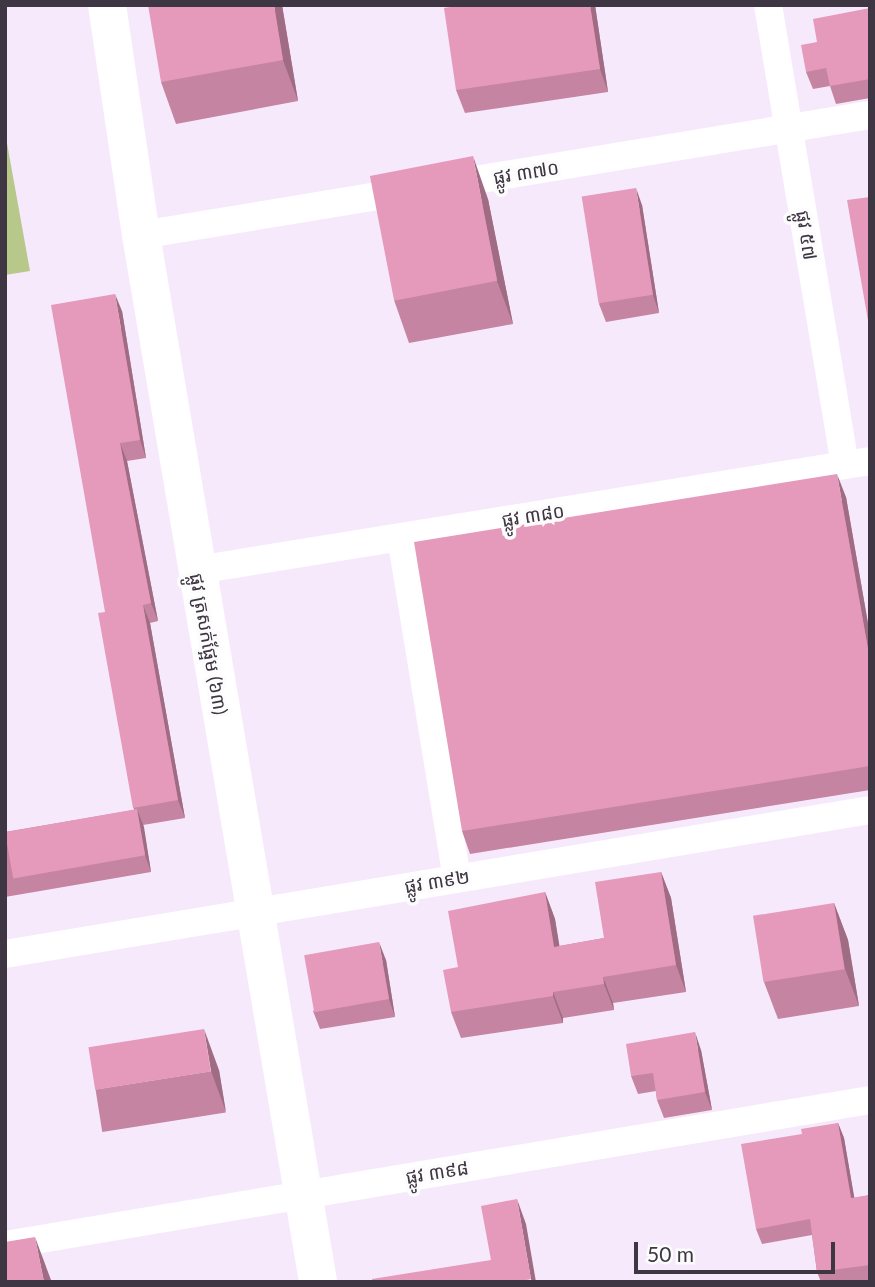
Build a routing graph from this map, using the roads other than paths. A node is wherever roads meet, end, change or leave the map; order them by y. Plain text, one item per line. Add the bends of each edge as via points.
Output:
1 (107, 5) edge
2 (768, 5) edge
3 (870, 115) edge
4 (789, 128) junction
5 (141, 235) junction
6 (857, 463) edge
7 (401, 537) junction
8 (197, 569) junction
9 (870, 810) edge
10 (457, 878) junction
11 (255, 912) junction
12 (5, 954) edge
13 (870, 1100) edge
14 (303, 1195) junction
15 (5, 1245) edge
16 (318, 1282) edge

1 - 5 street, ផ្លូវ ត្រសក់ផ្អែម (៦៣)
2 - 4 street, ផ្លូវ ៥៧
3 - 4 street, ផ្លូវ ៣៧០
4 - 5 street, ផ្លូវ ៣៧០
4 - 6 street, ផ្លូវ ៥៧
5 - 8 street, ផ្លូវ ត្រសក់ផ្អែម (៦៣)
6 - 7 street, ផ្លូវ ៣៨០
7 - 8 street, ផ្លូវ ៣៨០
7 - 10 street
8 - 11 street, ផ្លូវ ត្រសក់ផ្អែម (៦៣)
9 - 10 street, ផ្លូវ ៣៩២
10 - 11 street, ផ្លូវ ៣៩២
11 - 12 street, ផ្លូវ ៣៩២
11 - 14 street, ផ្លូវ ត្រសក់ផ្អែម (៦៣)
13 - 14 street, ផ្លូវ ៣៩៨
14 - 15 street, ផ្លូវ ៣៩៨
14 - 16 street, ផ្លូវ ត្រសក់ផ្អែម (៦៣)

